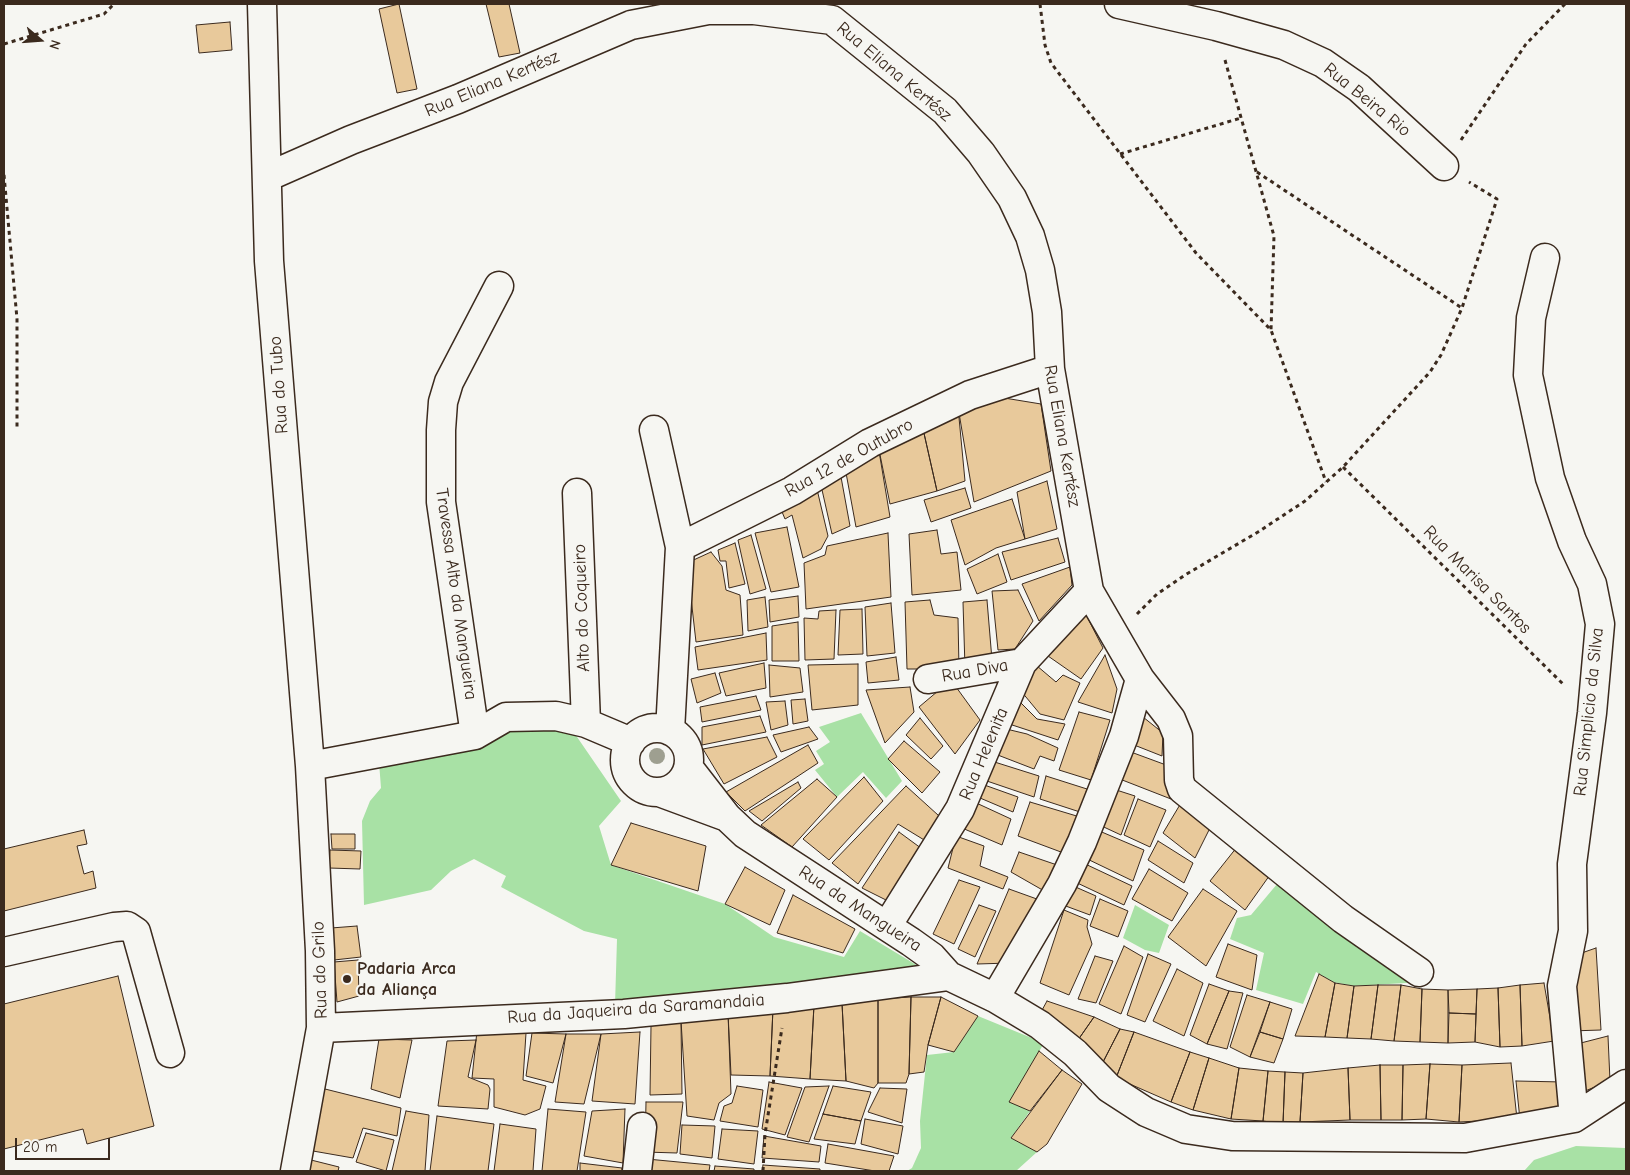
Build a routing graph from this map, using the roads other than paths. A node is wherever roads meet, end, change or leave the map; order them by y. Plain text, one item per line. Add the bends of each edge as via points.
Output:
1 (262, 4) edge
2 (1119, 4) edge
3 (834, 12) edge
4 (1444, 166) road end
5 (267, 177) junction
6 (1545, 258) dead end
7 (499, 286) dead end
8 (1050, 369) junction
9 (654, 430) dead end
10 (577, 492) dead end
11 (680, 547) junction
12 (1089, 590) junction
13 (1022, 663) junction
14 (928, 679) dead end
15 (1140, 679) junction
16 (586, 723) junction
17 (670, 730) junction
18 (475, 735) junction
19 (631, 742) junction
20 (310, 766) junction
21 (689, 768) junction
22 (662, 793) junction
23 (727, 817) junction
24 (887, 926) junction
25 (4, 952) edge
26 (1420, 972) dead end
27 (949, 976) junction
28 (995, 998) junction
29 (321, 1028) junction
30 (170, 1053) dead end
31 (1626, 1084) edge
32 (1574, 1118) junction
33 (642, 1127) dead end
34 (295, 1171) edge
35 (638, 1171) edge

1 - 5 street, Rua do Tubo
2 - 4 street, Rua Beira Rio via 1284,45 1323,63 1359,88
3 - 5 street, Rua Eliana Kertész via 708,10 631,24
3 - 8 street, Rua Eliana Kertész via 945,111 981,153 1012,198 1030,236 1040,270 1047,312
5 - 20 street, Rua do Tubo via 269,260
6 - 32 street, Rua Simplicio da Silva via 1531,318 1528,375 1550,478 1572,541 1592,584 1600,624 1572,864 1572,936 1562,986
7 - 18 street, Travessa Alto da Mangueira via 449,382 443,402 441,430 441,502
8 - 11 street, Rua 12 de Outubro via 970,395 870,443 792,491
8 - 12 street, Rua Eliana Kertész
9 - 11 street
10 - 16 street, Alto do Coqueiro
11 - 17 street
12 - 13 street, Rua Helenita
12 - 15 street, Rua Eliana Kertész
13 - 14 street, Rua Diva
13 - 24 street, Rua Helenita via 960,810
15 - 26 street, Rua Eliana Kertész via 1171,719 1178,736 1182,789 1343,919
15 - 28 street via 1124,736 1082,842 1062,884
16 - 18 street via 556,716 506,717
16 - 19 street
17 - 19 street via 656,728 642,732
17 - 21 street via 686,746
18 - 20 street
19 - 22 street via 625,759 630,778 643,790
20 - 29 street, Rua do Grilo
21 - 22 street via 679,784
21 - 23 street, Rua da Mangueira
22 - 23 street, Rua da Mangueira
23 - 24 street, Rua da Mangueira via 745,834
24 - 27 street, Rua da Mangueira via 932,957
25 - 30 street via 127,926 136,932
27 - 28 street, Rua da Mangueira
27 - 29 street, Rua da Jaqueira da Saramandaia via 787,998 624,1014
28 - 32 street via 1040,1025 1075,1053 1109,1088 1146,1112 1186,1129 1232,1136 1465,1138
29 - 34 street, Rua do Grilo
31 - 32 street
33 - 35 street

